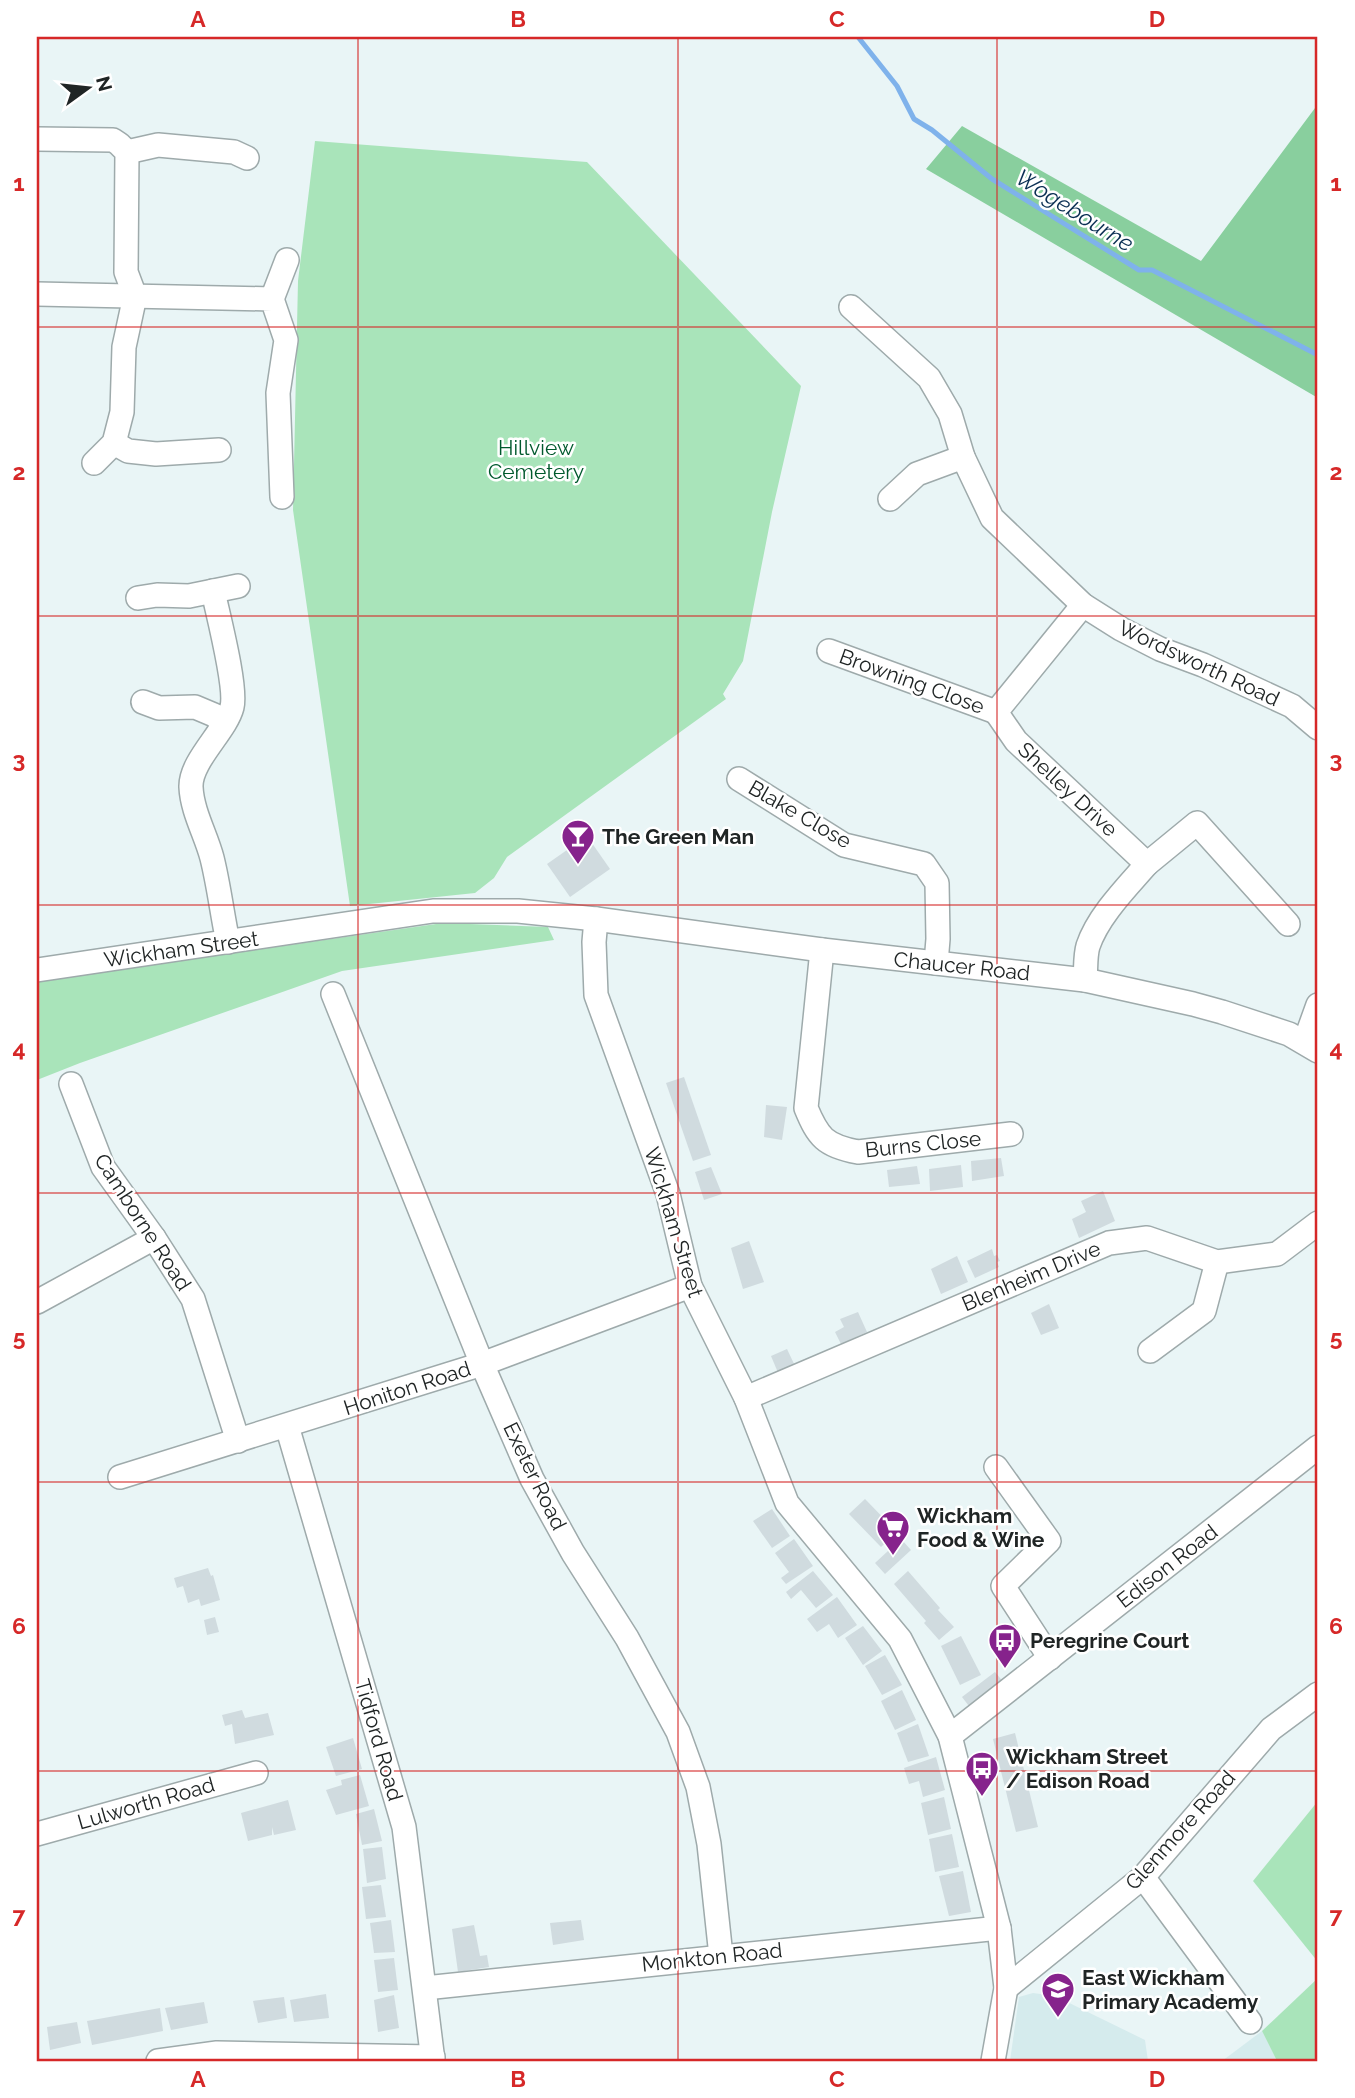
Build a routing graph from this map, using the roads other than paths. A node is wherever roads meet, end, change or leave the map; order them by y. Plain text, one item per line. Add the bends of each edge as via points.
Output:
1 (37, 139) edge
2 (127, 152) junction
3 (247, 158) dead end
4 (287, 260) dead end
5 (37, 294) edge
6 (135, 296) junction
7 (272, 299) junction
8 (851, 307) dead end
9 (114, 443) junction
10 (219, 450) dead end
11 (963, 457) junction
12 (94, 463) dead end
13 (282, 497) dead end
14 (890, 499) dead end
15 (238, 586) dead end
16 (213, 591) junction
17 (138, 598) dead end
18 (1083, 606) junction
19 (829, 651) dead end
20 (143, 702) dead end
21 (996, 712) junction
22 (224, 722) junction
23 (1318, 728) edge
24 (739, 779) dead end
25 (1147, 864) junction
26 (596, 919) junction
27 (1288, 924) dead end
28 (228, 942) junction
29 (822, 950) junction
30 (936, 963) junction
31 (37, 970) edge
32 (1085, 979) junction
33 (333, 994) dead end
34 (1318, 1004) edge
35 (1311, 1046) edge
36 (71, 1084) dead end
37 (1011, 1134) dead end
38 (1318, 1223) edge
39 (154, 1238) junction
40 (1217, 1262) junction
41 (690, 1286) junction
42 (37, 1302) edge
43 (1150, 1351) dead end
44 (482, 1364) junction
45 (746, 1398) junction
46 (288, 1426) junction
47 (238, 1441) junction
48 (1318, 1447) edge
49 (996, 1467) dead end
50 (120, 1477) dead end
51 (1050, 1658) junction
52 (1318, 1694) edge
53 (950, 1736) junction
54 (256, 1773) dead end
55 (37, 1834) edge
56 (1143, 1877) junction
57 (999, 1928) junction
58 (721, 1956) junction
59 (425, 1988) junction
60 (1006, 1988) junction
61 (1250, 2022) dead end
62 (433, 2059) edge
63 (158, 2061) edge
64 (993, 2061) edge

1 - 2 street via 113,140
2 - 3 street via 158,145 234,152
2 - 6 street via 126,272
4 - 7 street
5 - 6 street
6 - 7 street
6 - 9 street via 124,347 121,412
7 - 13 street via 286,340 278,393
8 - 11 street, Wordsworth Road via 929,378 950,414
9 - 10 street via 128,451 156,454
9 - 12 street
11 - 14 street via 917,474
11 - 18 street, Wordsworth Road via 992,518
15 - 16 street
16 - 17 street
16 - 22 street via 232,690 232,708
18 - 21 street
18 - 23 street, Wordsworth Road via 1160,649 1292,706
19 - 21 street, Browning Close
20 - 22 street via 159,708 195,707
21 - 25 street, Shelley Drive via 1016,741
22 - 28 street via 190,784 214,867
24 - 30 street, Blake Close via 844,845 924,864 937,883
25 - 27 street via 1197,823
25 - 32 street via 1110,907 1092,937
26 - 28 street, Wickham Street via 518,911 433,911
26 - 29 street, Chaucer Road
26 - 41 street, Wickham Street via 596,995 668,1194
28 - 31 street, Wickham Street
29 - 30 street, Chaucer Road
29 - 37 street, Burns Close via 806,1108 815,1130 836,1148 858,1152
30 - 32 street, Chaucer Road
32 - 35 street, Chaucer Road via 1193,1004 1289,1034
33 - 44 street, Exeter Road
34 - 35 street
36 - 39 street, Camborne Road via 103,1167
38 - 40 street, Blenheim Drive via 1277,1254
39 - 42 street
39 - 47 street, Camborne Road via 193,1299
40 - 43 street via 1204,1311
40 - 45 street, Blenheim Drive via 1147,1238 1109,1243
41 - 44 street, Honiton Road
41 - 45 street, Wickham Street
44 - 46 street, Honiton Road
44 - 58 street, Exeter Road via 532,1479 678,1732 698,1787 709,1844
45 - 53 street, Wickham Street via 787,1503 900,1639
46 - 47 street, Honiton Road
46 - 59 street, Tidford Road via 404,1827
47 - 50 street, Honiton Road
48 - 51 street, Edison Road
49 - 51 street via 1049,1541 1003,1586
51 - 53 street, Edison Road
52 - 56 street, Glenmore Road via 1271,1729
53 - 57 street, Wickham Street
54 - 55 street, Lulworth Road
56 - 60 street, Glenmore Road
56 - 61 street
57 - 58 street, Monkton Road
57 - 60 street, Wickham Street
58 - 59 street, Monkton Road
59 - 62 street, Tidford Road
60 - 64 street, Wickham Street
62 - 63 street via 217,2053

